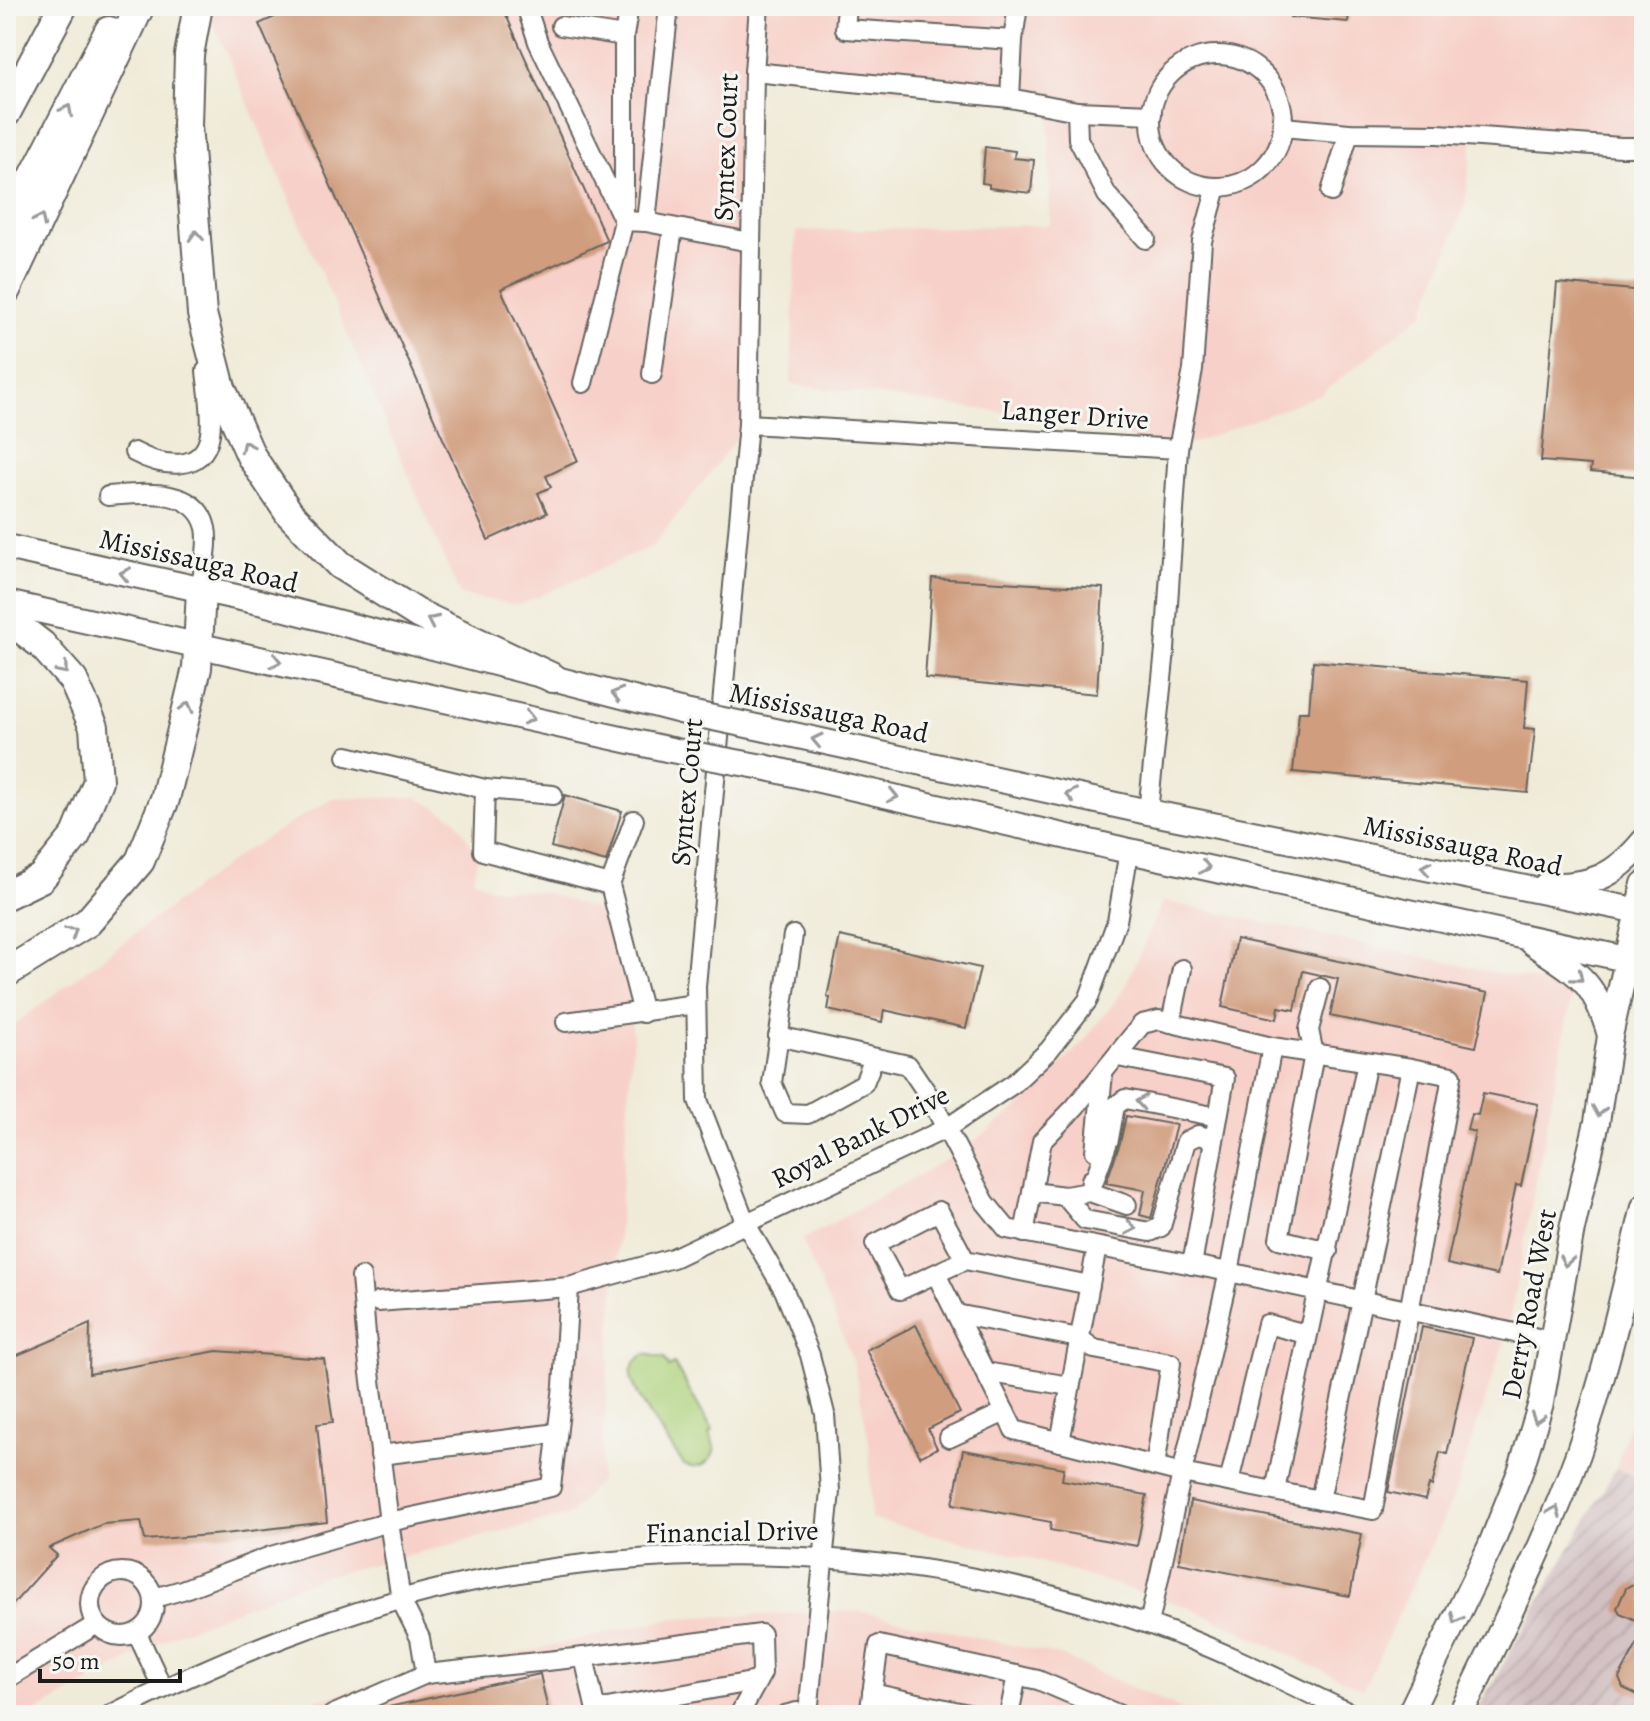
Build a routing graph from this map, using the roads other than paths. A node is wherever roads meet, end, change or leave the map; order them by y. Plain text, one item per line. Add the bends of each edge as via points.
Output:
1 (63, 6) edge
2 (123, 6) edge
3 (140, 6) edge
4 (198, 6) edge
5 (526, 6) edge
6 (564, 6) edge
7 (629, 6) edge
8 (669, 6) edge
9 (759, 6) edge
10 (847, 6) edge
11 (1018, 6) edge
12 (561, 26) junction
13 (624, 36) junction
14 (1013, 40) junction
15 (538, 42) junction
16 (754, 72) junction
17 (1010, 98) junction
18 (1077, 111) junction
19 (6, 113) edge
20 (1152, 114) junction
21 (1283, 127) junction
22 (1349, 133) junction
23 (1643, 147) edge
24 (1217, 187) junction
25 (1331, 192) dead end
26 (624, 221) junction
27 (646, 222) junction
28 (673, 228) junction
29 (6, 230) edge
30 (1146, 239) dead end
31 (750, 242) junction
32 (6, 290) edge
33 (202, 314) junction
34 (652, 374) dead end
35 (583, 383) dead end
36 (748, 424) junction
37 (1178, 449) junction
38 (134, 452) dead end
39 (108, 496) dead end
40 (6, 547) edge
41 (201, 590) junction
42 (6, 603) edge
43 (6, 617) edge
44 (199, 645) junction
45 (553, 678) junction
46 (347, 756) dead end
47 (485, 789) junction
48 (553, 795) dead end
49 (1148, 812) junction
50 (634, 820) dead end
51 (1644, 841) edge
52 (1129, 851) junction
53 (1503, 884) junction
54 (1644, 884) edge
55 (610, 885) junction
56 (6, 895) edge
57 (1640, 912) edge
58 (793, 935) dead end
59 (1522, 936) junction
60 (1636, 961) edge
61 (1182, 969) dead end
62 (6, 973) edge
63 (1320, 988) dead end
64 (696, 1004) junction
65 (643, 1013) junction
66 (566, 1022) dead end
67 (1171, 1023) junction
68 (778, 1036) junction
69 (1610, 1036) junction
70 (1272, 1047) junction
71 (1314, 1054) junction
72 (1118, 1057) junction
73 (874, 1058) junction
74 (1367, 1062) junction
75 (1411, 1068) junction
76 (1103, 1074) junction
77 (1218, 1117) junction
78 (947, 1128) junction
79 (1214, 1139) junction
80 (1032, 1192) junction
81 (1090, 1192) junction
82 (1065, 1196) junction
83 (1127, 1205) dead end
84 (1644, 1207) edge
85 (746, 1224) junction
86 (1024, 1233) junction
87 (1097, 1247) junction
88 (1328, 1251) junction
89 (965, 1260) junction
90 (1192, 1265) junction
91 (1229, 1272) junction
92 (936, 1274) junction
93 (361, 1277) dead end
94 (1090, 1285) junction
95 (569, 1287) junction
96 (1319, 1292) junction
97 (378, 1302) dead end
98 (1364, 1302) junction
99 (1409, 1312) junction
100 (956, 1314) junction
101 (1306, 1334) junction
102 (1079, 1338) junction
103 (1552, 1341) junction
104 (985, 1372) junction
105 (1070, 1386) junction
106 (1005, 1412) junction
107 (557, 1433) junction
108 (949, 1438) dead end
109 (1060, 1442) junction
110 (380, 1455) junction
111 (1155, 1466) junction
112 (1182, 1473) junction
113 (1229, 1482) junction
114 (1275, 1491) junction
115 (1320, 1500) junction
116 (389, 1522) junction
117 (824, 1557) junction
118 (154, 1598) junction
119 (401, 1600) junction
120 (97, 1624) junction
121 (1149, 1624) junction
122 (137, 1633) junction
123 (584, 1657) junction
124 (426, 1674) junction
125 (1017, 1675) junction
126 (6, 1679) edge
127 (757, 1681) junction
128 (163, 1689) junction
129 (872, 1693) junction
130 (596, 1712) edge
131 (810, 1714) edge
132 (110, 1715) edge
133 (332, 1715) edge
134 (739, 1715) edge
135 (785, 1715) edge
136 (869, 1715) edge
137 (973, 1715) edge
138 (1009, 1715) edge
139 (1120, 1715) edge
140 (1354, 1715) edge
141 (1409, 1715) edge
142 (1460, 1715) edge

1 - 19 highway
29 -> 2 highway
32 -> 3 highway
33 -> 4 highway via 187,125 189,55
5 - 15 street
6 - 12 street
7 - 13 street
8 - 27 street
9 - 16 street, Syntex Court
10 - 14 street via 845,29
11 - 14 street
12 - 13 street
12 - 15 street
13 - 26 street
14 - 17 street
15 - 26 street
16 - 17 street
16 - 31 street, Syntex Court
17 - 18 street
18 - 20 street
18 - 30 street via 1078,139 1107,195
20 - 21 street via 1168,77 1184,64 1224,55 1244,61 1268,80 1282,107
20 - 24 street via 1152,133 1168,165 1199,185
21 - 22 street
21 - 24 street via 1262,170
22 - 23 street
22 - 25 street
24 - 37 street via 1202,241 1193,370
26 - 27 street
26 - 35 street
27 - 28 street
28 - 31 street
28 - 34 street
31 - 36 street, Syntex Court
33 - 38 street via 210,413 205,448 183,464 170,465
45 -> 33 highway via 418,614 340,565 289,513 251,456 221,388
36 - 37 street, Langer Drive
36 - 64 street, Syntex Court
37 - 49 street, Langer Drive
39 - 41 street via 174,496 200,514 206,528
41 -> 40 main road, Mississauga Road
41 - 44 highway
41 - 45 main road, Mississauga Road
42 - 44 main road
43 -> 56 highway via 42,645 73,680 94,727 98,781 76,835 41,878
44 -> 52 main road, bridge
62 -> 44 highway via 88,922 140,861 165,799
49 -> 45 main road, Mississauga Road, bridge via 680,711
46 - 47 street
47 - 48 street
47 - 55 street via 483,851
53 -> 49 main road, Mississauga Road
50 - 55 street
51 - 53 main road via 1603,878 1561,886
52 -> 59 main road
52 - 78 street, Royal Bank Drive via 1117,921 1088,1000 1049,1050 1013,1084
53 - 57 main road, Mississauga Road
54 - 57 main road, Derry Road West
55 - 65 street
57 - 60 main road, Derry Road West
58 - 68 street
59 - 60 main road
59 -> 69 main road via 1585,980 1601,1003
60 - 69 main road, Derry Road West
61 - 67 street
63 - 71 street via 1309,1030
64 - 65 street
64 - 85 street, Syntex Court via 698,1100
65 - 66 street
67 - 70 street
67 - 72 street via 1142,1024
68 - 73 street
68 - 73 street via 772,1083 785,1113 808,1114 864,1083
69 -> 103 main road, Derry Road West
70 - 71 street
70 - 91 street
71 - 74 street
71 - 88 street via 1279,1239
72 - 76 street
72 - 77 street via 1225,1078
73 - 78 street via 908,1065
74 - 75 street
74 - 88 street
75 - 98 street
75 - 99 street via 1452,1076
76 - 80 street via 1042,1141
76 - 81 street
77 - 79 street
77 -> 81 street via 1125,1099 1115,1106
78 - 85 street, Royal Bank Drive
78 - 86 street via 985,1202 1007,1229
82 -> 79 street via 1085,1220 1150,1232 1161,1227 1186,1141 1198,1135
79 - 90 street
80 - 82 street
80 - 86 street
81 - 82 street
81 - 83 street
142 -> 84 main road via 1532,1567 1577,1455 1609,1357
85 - 95 street, Royal Bank Drive via 673,1258
85 - 117 street, Syntex Court via 784,1290 810,1355 825,1414 830,1491
86 - 87 street
87 - 90 street
87 - 94 street
88 - 96 street
89 - 92 street
89 - 92 street via 939,1211 875,1244 900,1290
89 - 94 street
90 - 91 street
91 - 96 street
91 - 112 street
92 - 100 street
93 - 110 street
94 - 102 street
95 - 97 street, Royal Bank Drive
95 - 107 street
96 - 98 street
96 - 101 street
98 - 99 street
98 - 115 street
99 - 103 street
99 - 115 street via 1373,1510
100 - 102 street
100 - 104 street
101 - 113 street via 1267,1324
101 - 114 street
102 - 105 street
102 - 111 street via 1094,1349 1171,1363
103 -> 141 main road, Derry Road West via 1541,1403 1520,1472
104 - 105 street
104 - 106 street
105 - 109 street
106 - 108 street
106 - 109 street via 1014,1430
107 - 110 street
107 - 116 street via 551,1487
109 - 111 street
110 - 116 street
111 - 112 street
112 - 113 street
112 - 121 street
113 - 114 street
114 - 115 street
116 - 118 street
116 - 119 street
117 - 119 street, Financial Drive via 655,1557 537,1571
117 - 121 street, Financial Drive via 906,1566 1044,1593
117 - 131 street, Syntex Court
118 - 120 street via 133,1574 114,1573 91,1597
118 - 122 street via 149,1622
119 - 124 street via 420,1638
119 - 128 street, Financial Drive via 304,1632
120 - 122 street via 112,1635
120 - 126 street
121 - 140 street, Financial Drive
122 - 128 street
123 - 124 street
123 - 127 street via 761,1634 762,1673
123 - 130 street
124 - 133 street
125 - 129 street via 879,1645
125 - 138 street
125 - 139 street
127 - 130 street
127 - 134 street
128 - 132 street, Financial Drive
129 - 136 street
129 - 137 street
131 - 135 street

